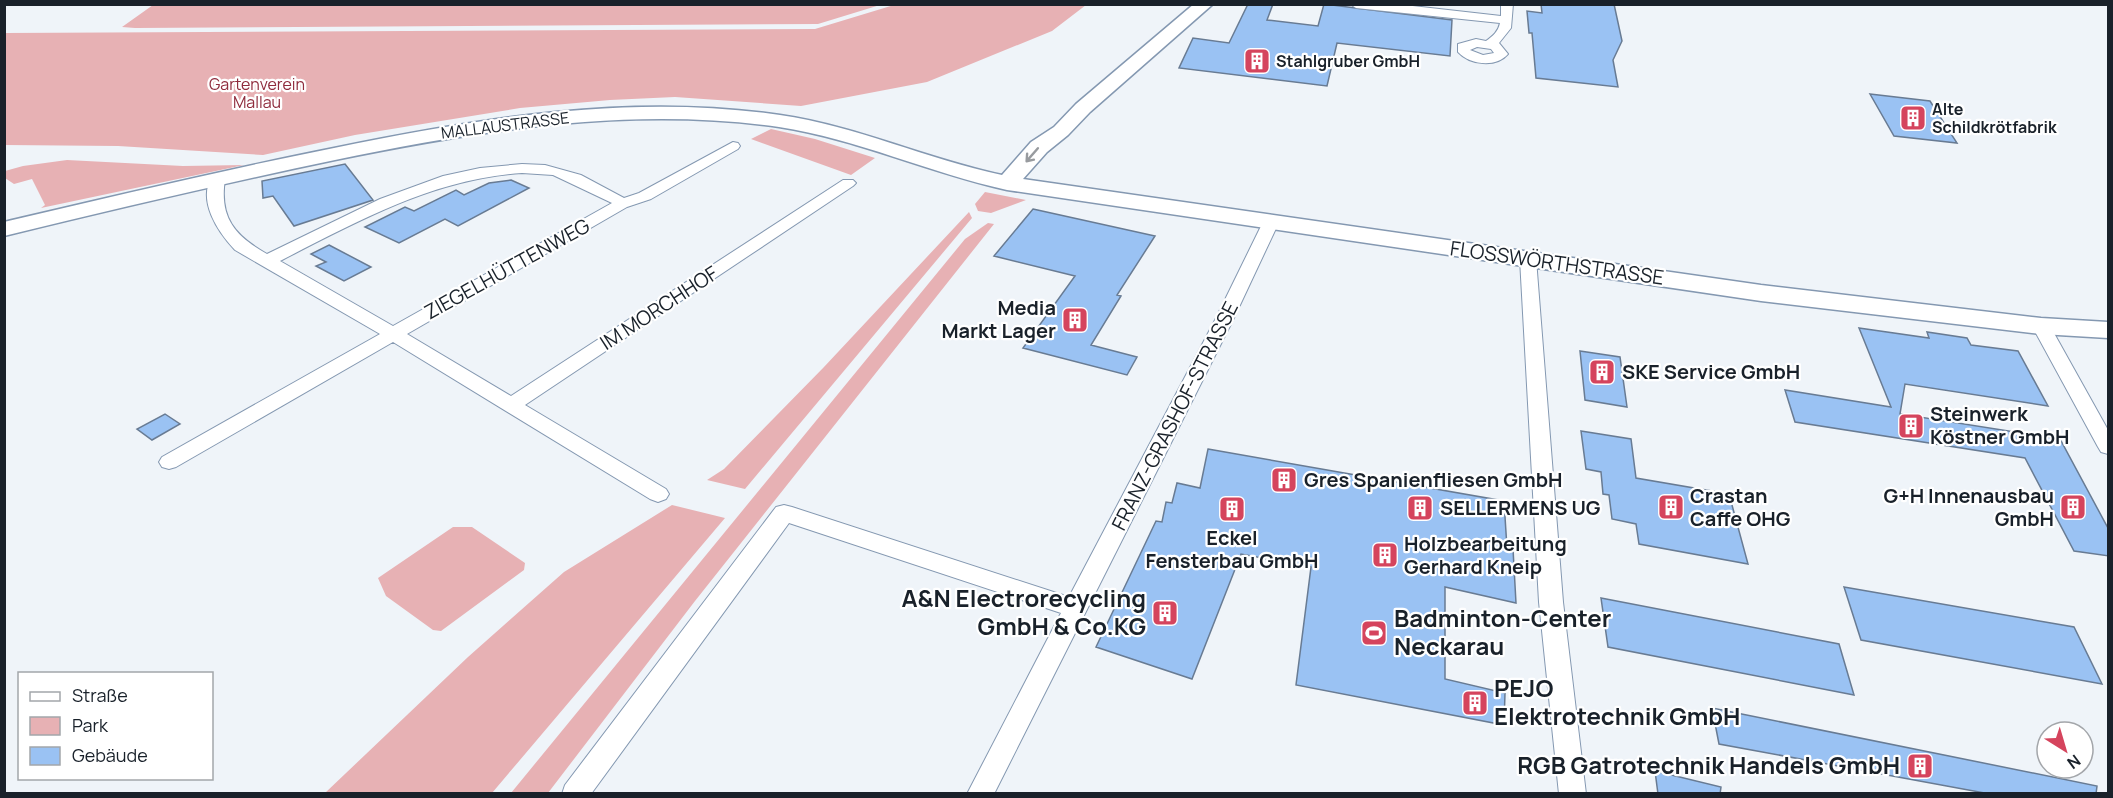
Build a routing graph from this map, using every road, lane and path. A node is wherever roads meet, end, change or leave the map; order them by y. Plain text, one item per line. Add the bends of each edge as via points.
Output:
1 (1205, 4) edge
2 (1356, 4) edge
3 (1508, 4) edge
4 (1506, 20) junction
5 (1489, 44) dead end
6 (1061, 131) junction
7 (732, 146) dead end
8 (217, 178) junction
9 (848, 183) dead end
10 (1007, 183) junction
11 (1036, 188) junction
12 (621, 204) junction
13 (1271, 222) junction
14 (4, 229) edge
15 (1528, 259) junction
16 (267, 261) junction
17 (2041, 326) junction
18 (2109, 330) edge
19 (392, 333) junction
20 (510, 406) junction
21 (2109, 447) edge
22 (169, 462) dead end
23 (658, 494) dead end
24 (1076, 608) junction
25 (575, 794) edge
26 (980, 794) edge
27 (1573, 794) edge

1 - 6 main road
2 - 4 street
3 - 4 street
4 - 5 street via 1503,35
6 -> 10 main road via 1039,147
6 - 11 main road via 1056,151
7 - 12 street, ZIEGELHÜTTENWEG via 645,196
8 - 10 main road, MALLAUSTRASSE via 477,127 560,117 658,112 798,124
8 - 14 main road, MALLAUSTRASSE
8 - 16 street via 215,204 223,226 241,246
9 - 20 street, IM MORCHHOF via 815,213
10 - 11 main road, FLOSSWÖRTHSTRASSE
11 - 13 main road, FLOSSWÖRTHSTRASSE
12 - 16 street, ZIEGELHÜTTENWEG via 617,198 549,170 488,172 400,197
12 - 19 street, ZIEGELHÜTTENWEG
13 - 15 main road, FLOSSWÖRTHSTRASSE
13 - 24 street, FRANZ-GRASHOF-STRASSE
15 - 17 main road, FLOSSWÖRTHSTRASSE via 1761,293
15 - 27 street via 1551,602
16 - 19 street
17 - 18 main road, FLOSSWÖRTHSTRASSE
17 - 21 street
19 - 20 street
19 - 22 street
20 - 23 street
24 - 25 street via 782,505
24 - 26 street, FRANZ-GRASHOF-STRASSE

